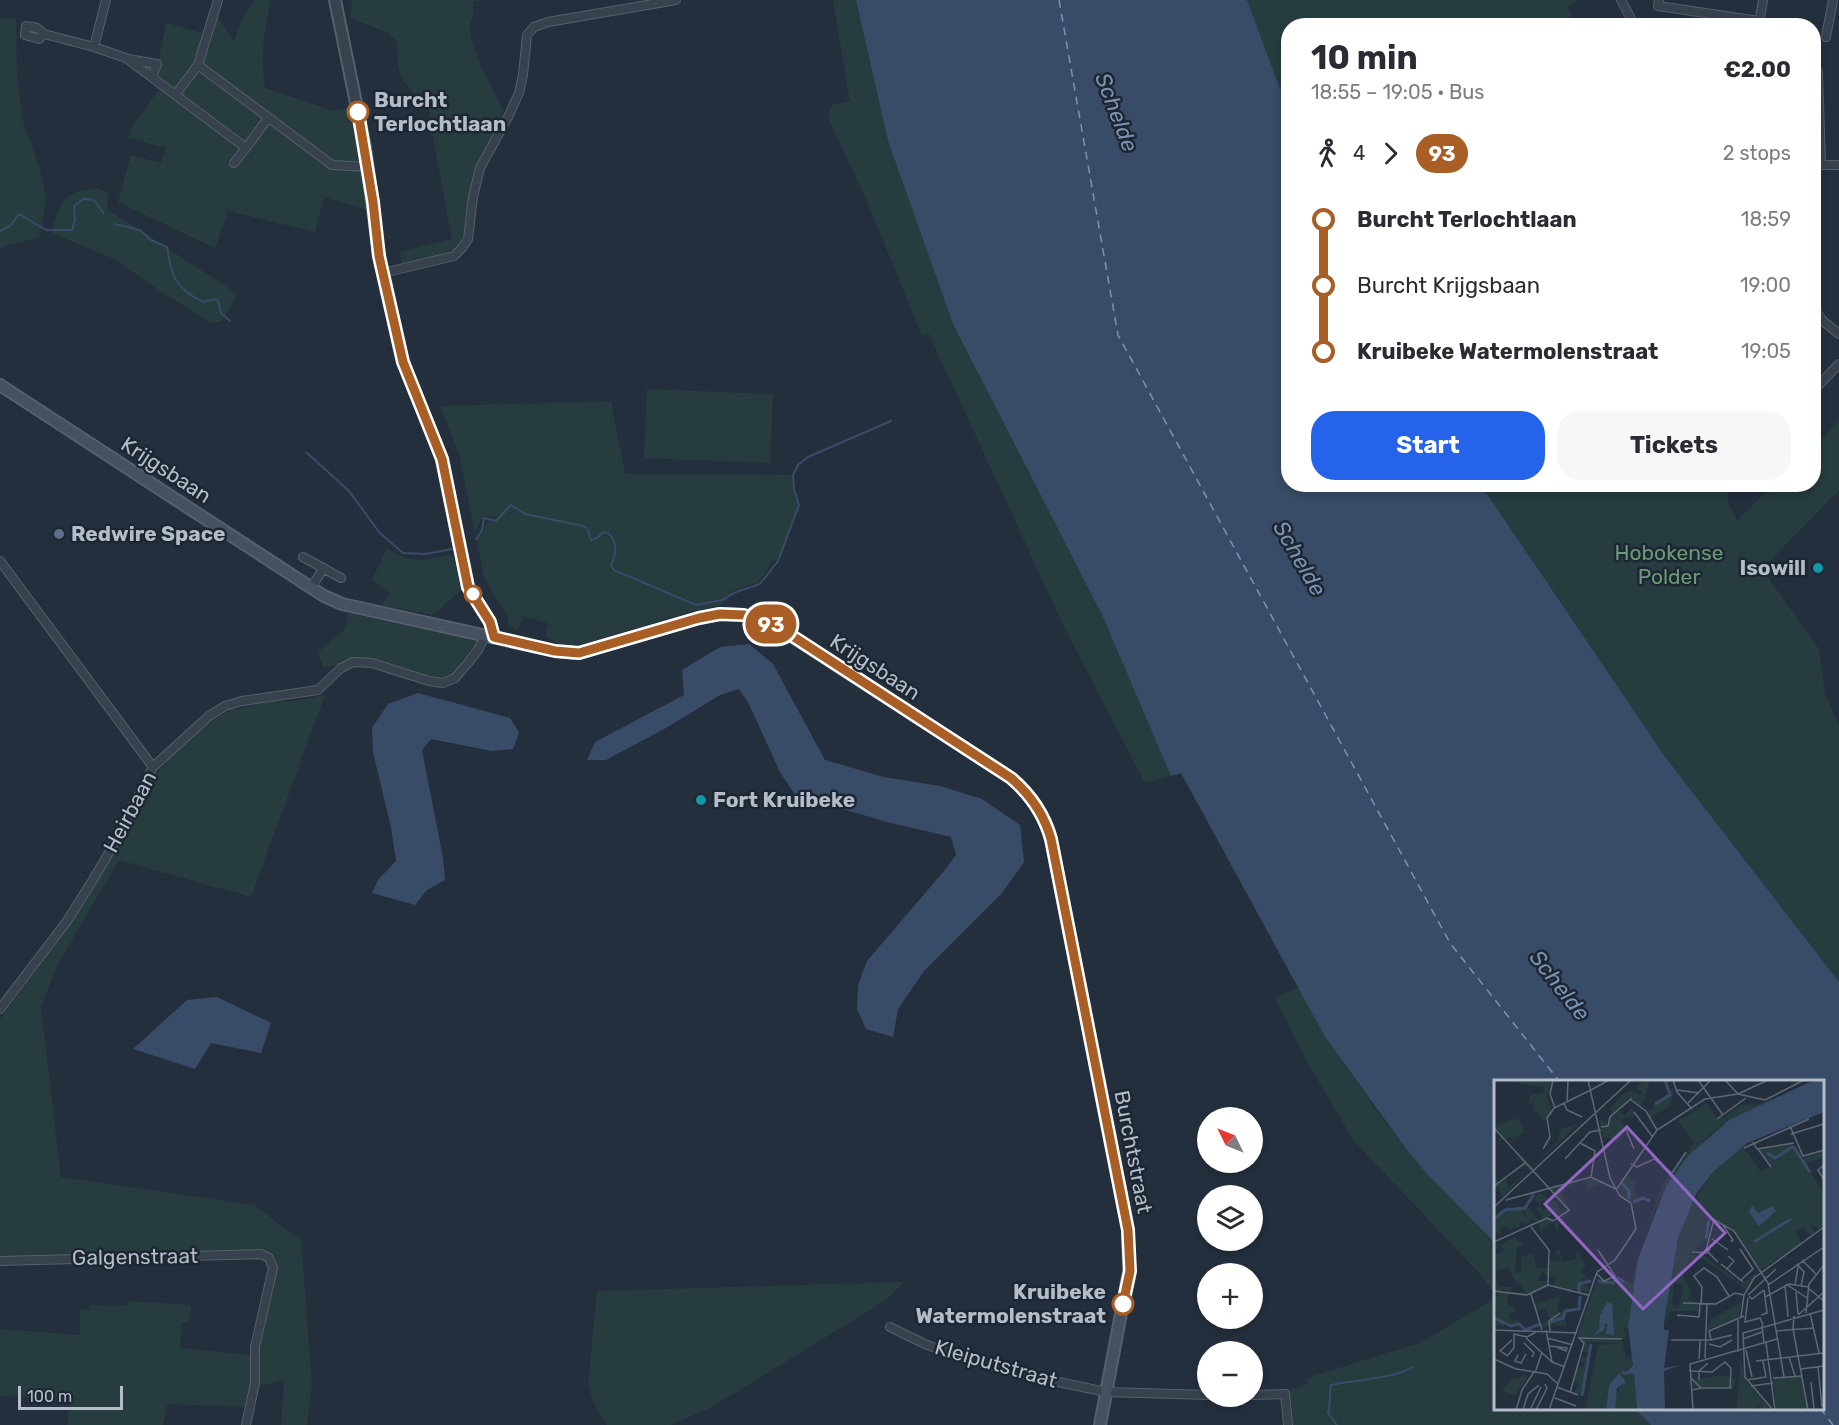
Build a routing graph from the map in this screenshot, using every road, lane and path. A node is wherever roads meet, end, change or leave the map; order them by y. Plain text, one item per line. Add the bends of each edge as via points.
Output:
1 (106, 0) edge
2 (218, 0) edge
3 (334, 0) edge
4 (676, 0) edge
5 (1621, 0) edge
6 (1659, 0) edge
7 (1763, 0) edge
8 (1833, 0) edge
9 (1631, 18) edge
10 (1729, 18) edge
11 (1760, 18) edge
12 (44, 34) dead end
13 (1826, 37) dead end
14 (94, 47) junction
15 (126, 58) junction
16 (198, 65) junction
17 (152, 77) junction
18 (176, 94) junction
19 (268, 118) junction
20 (246, 148) junction
21 (234, 163) dead end
22 (1821, 165) edge
23 (1839, 165) edge
24 (368, 167) junction
25 (383, 273) junction
26 (1821, 318) edge
27 (1839, 334) edge
28 (1839, 364) edge
29 (1821, 383) edge
30 (0, 385) edge
31 (303, 557) dead end
32 (0, 561) edge
33 (323, 569) junction
34 (341, 578) dead end
35 (311, 588) junction
36 (489, 636) junction
37 (153, 767) junction
38 (1074, 959) joint
39 (0, 1009) edge
40 (0, 1261) edge
41 (890, 1327) dead end
42 (1106, 1392) junction
43 (1197, 1395) edge
44 (1263, 1395) edge
45 (246, 1425) edge
46 (1100, 1425) edge
47 (1288, 1425) edge

1 - 14 street
2 - 16 street
3 - 24 street
4 - 25 street via 534,27 527,35 519,93 480,168 468,238 462,248 454,256
5 - 9 street
6 - 10 street via 1658,6
7 - 11 street
8 - 13 street
12 - 14 street
14 - 15 street
15 - 17 street
15 - 17 street via 157,64
16 - 18 street
16 - 19 street
17 - 18 street
18 - 20 street
19 - 20 street
19 - 24 street via 332,165
20 - 21 street
22 - 23 street
24 - 25 street
25 - 36 street via 406,372 442,459 468,587 490,622
26 - 27 street
28 - 29 street
30 - 35 main road, Krijgsbaan
31 - 33 street
32 - 37 street
33 - 34 street
33 - 35 street
35 - 36 main road, Krijgsbaan via 342,604
36 - 37 street, Heirbaan via 454,678 443,683 372,663 353,662 318,690 225,706
36 - 38 main road, Krijgsbaan via 579,653 720,614 744,615 780,628 1022,788 1047,823
37 - 39 street, Heirbaan via 91,884
38 - 42 main road, Burchtstraat via 1130,1254
40 - 45 street, Galgenstraat via 261,1254 269,1258 273,1268 255,1347 255,1383
41 - 42 street, Kleiputstraat via 970,1360
42 - 43 street, Kleiputstraat
42 - 46 main road, Burchtstraat
44 - 47 street via 1286,1394

